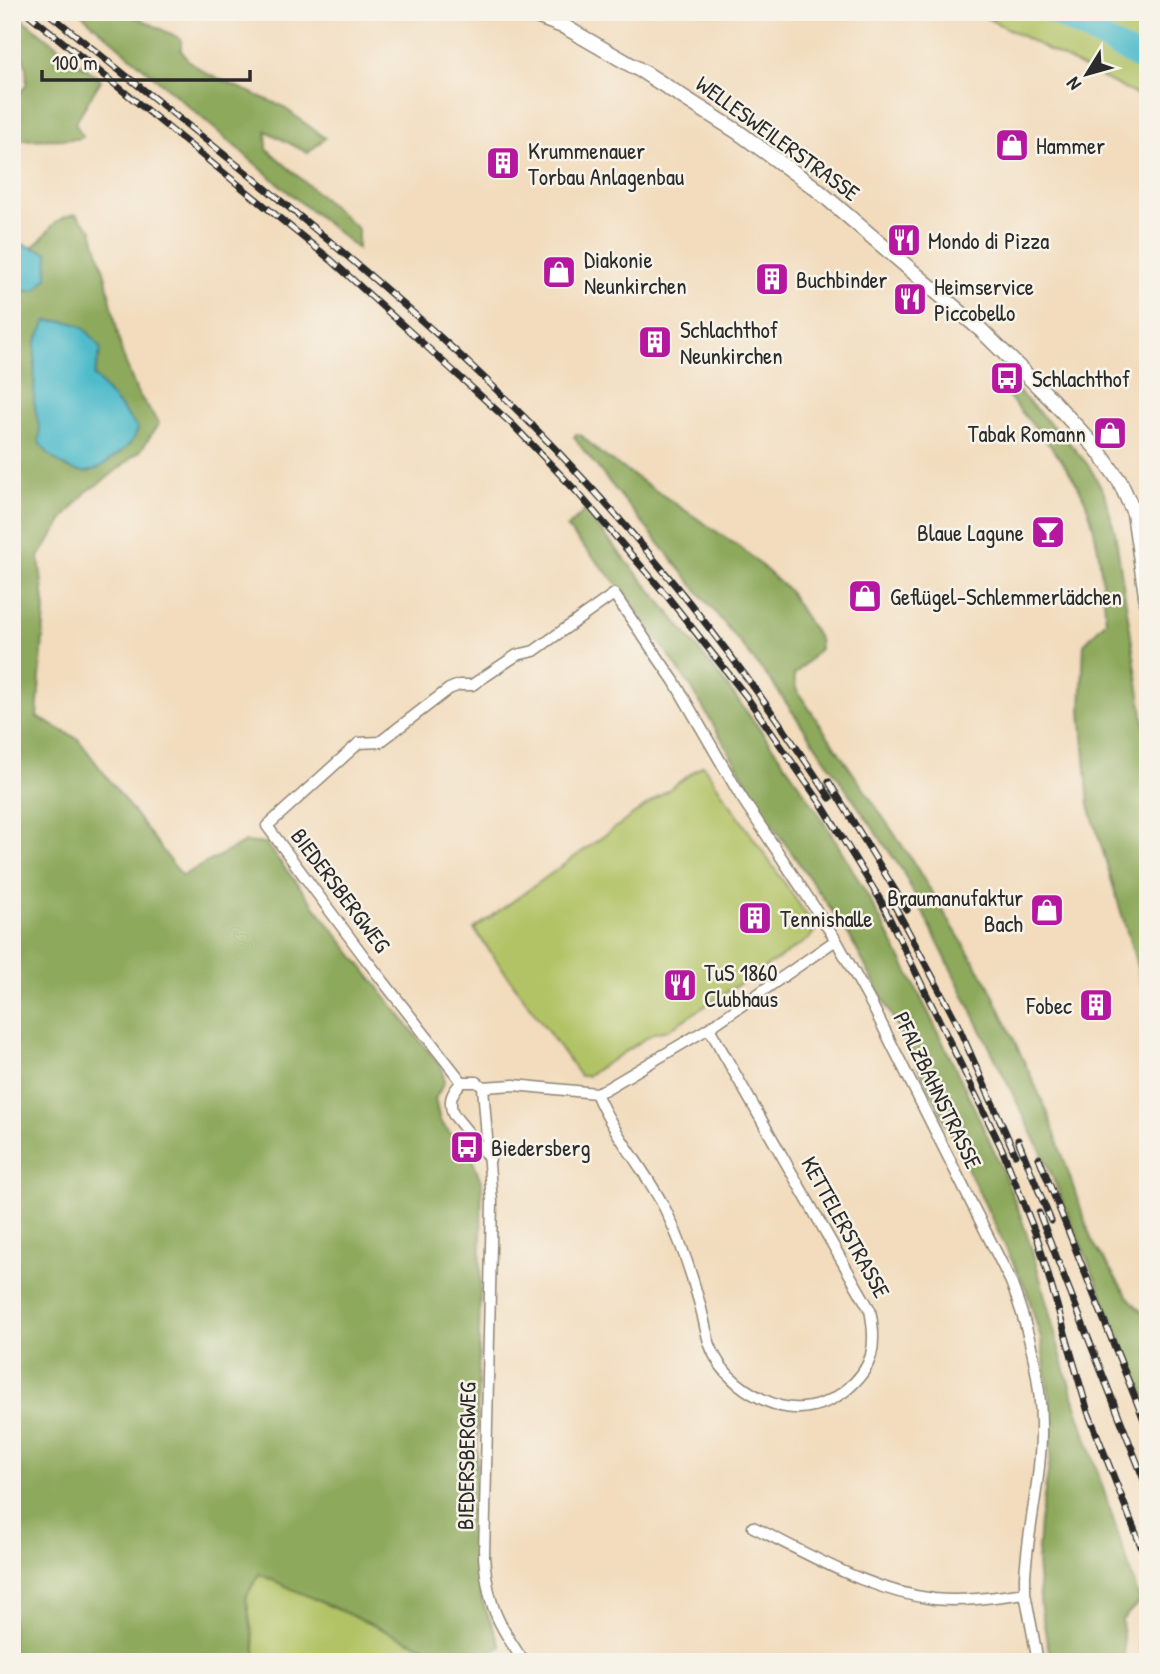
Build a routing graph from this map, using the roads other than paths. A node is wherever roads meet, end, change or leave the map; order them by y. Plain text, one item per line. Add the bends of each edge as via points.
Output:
1 (526, 12) edge
2 (1148, 507) edge
3 (1133, 513) junction
4 (614, 594) joint
5 (1148, 610) edge
6 (836, 940) junction
7 (709, 1028) junction
8 (462, 1082) junction
9 (483, 1087) junction
10 (596, 1093) junction
11 (490, 1159) junction
12 (754, 1527) dead end
13 (1025, 1593) junction
14 (524, 1662) edge
15 (1038, 1662) edge

1 - 3 street, WELLESWEILERSTRASSE via 565,27 645,73 814,187 965,315 1051,399 1110,467
2 - 3 street
3 - 5 street, WELLESWEILERSTRASSE
4 - 6 street, PFALZBAHNSTRASSE via 674,681 740,795
4 - 8 street, BIEDERSBERGWEG via 534,651 517,655 472,685 449,689 380,742 359,743 267,826
6 - 7 street
6 - 13 street, PFALZBAHNSTRASSE via 1021,1309 1038,1386 1041,1425
7 - 10 street
7 - 10 street, KETTELERSTRASSE via 870,1310 873,1351 866,1368 840,1395 804,1409 788,1408 752,1395 732,1379 711,1346 681,1243 666,1210
8 - 9 street
8 - 11 street via 450,1106
9 - 10 street via 513,1085
9 - 11 street, BIEDERSBERGWEG
11 - 14 street, BIEDERSBERGWEG via 485,1568 494,1613
12 - 13 street via 856,1578 900,1592 935,1599
13 - 15 street, PFALZBAHNSTRASSE

